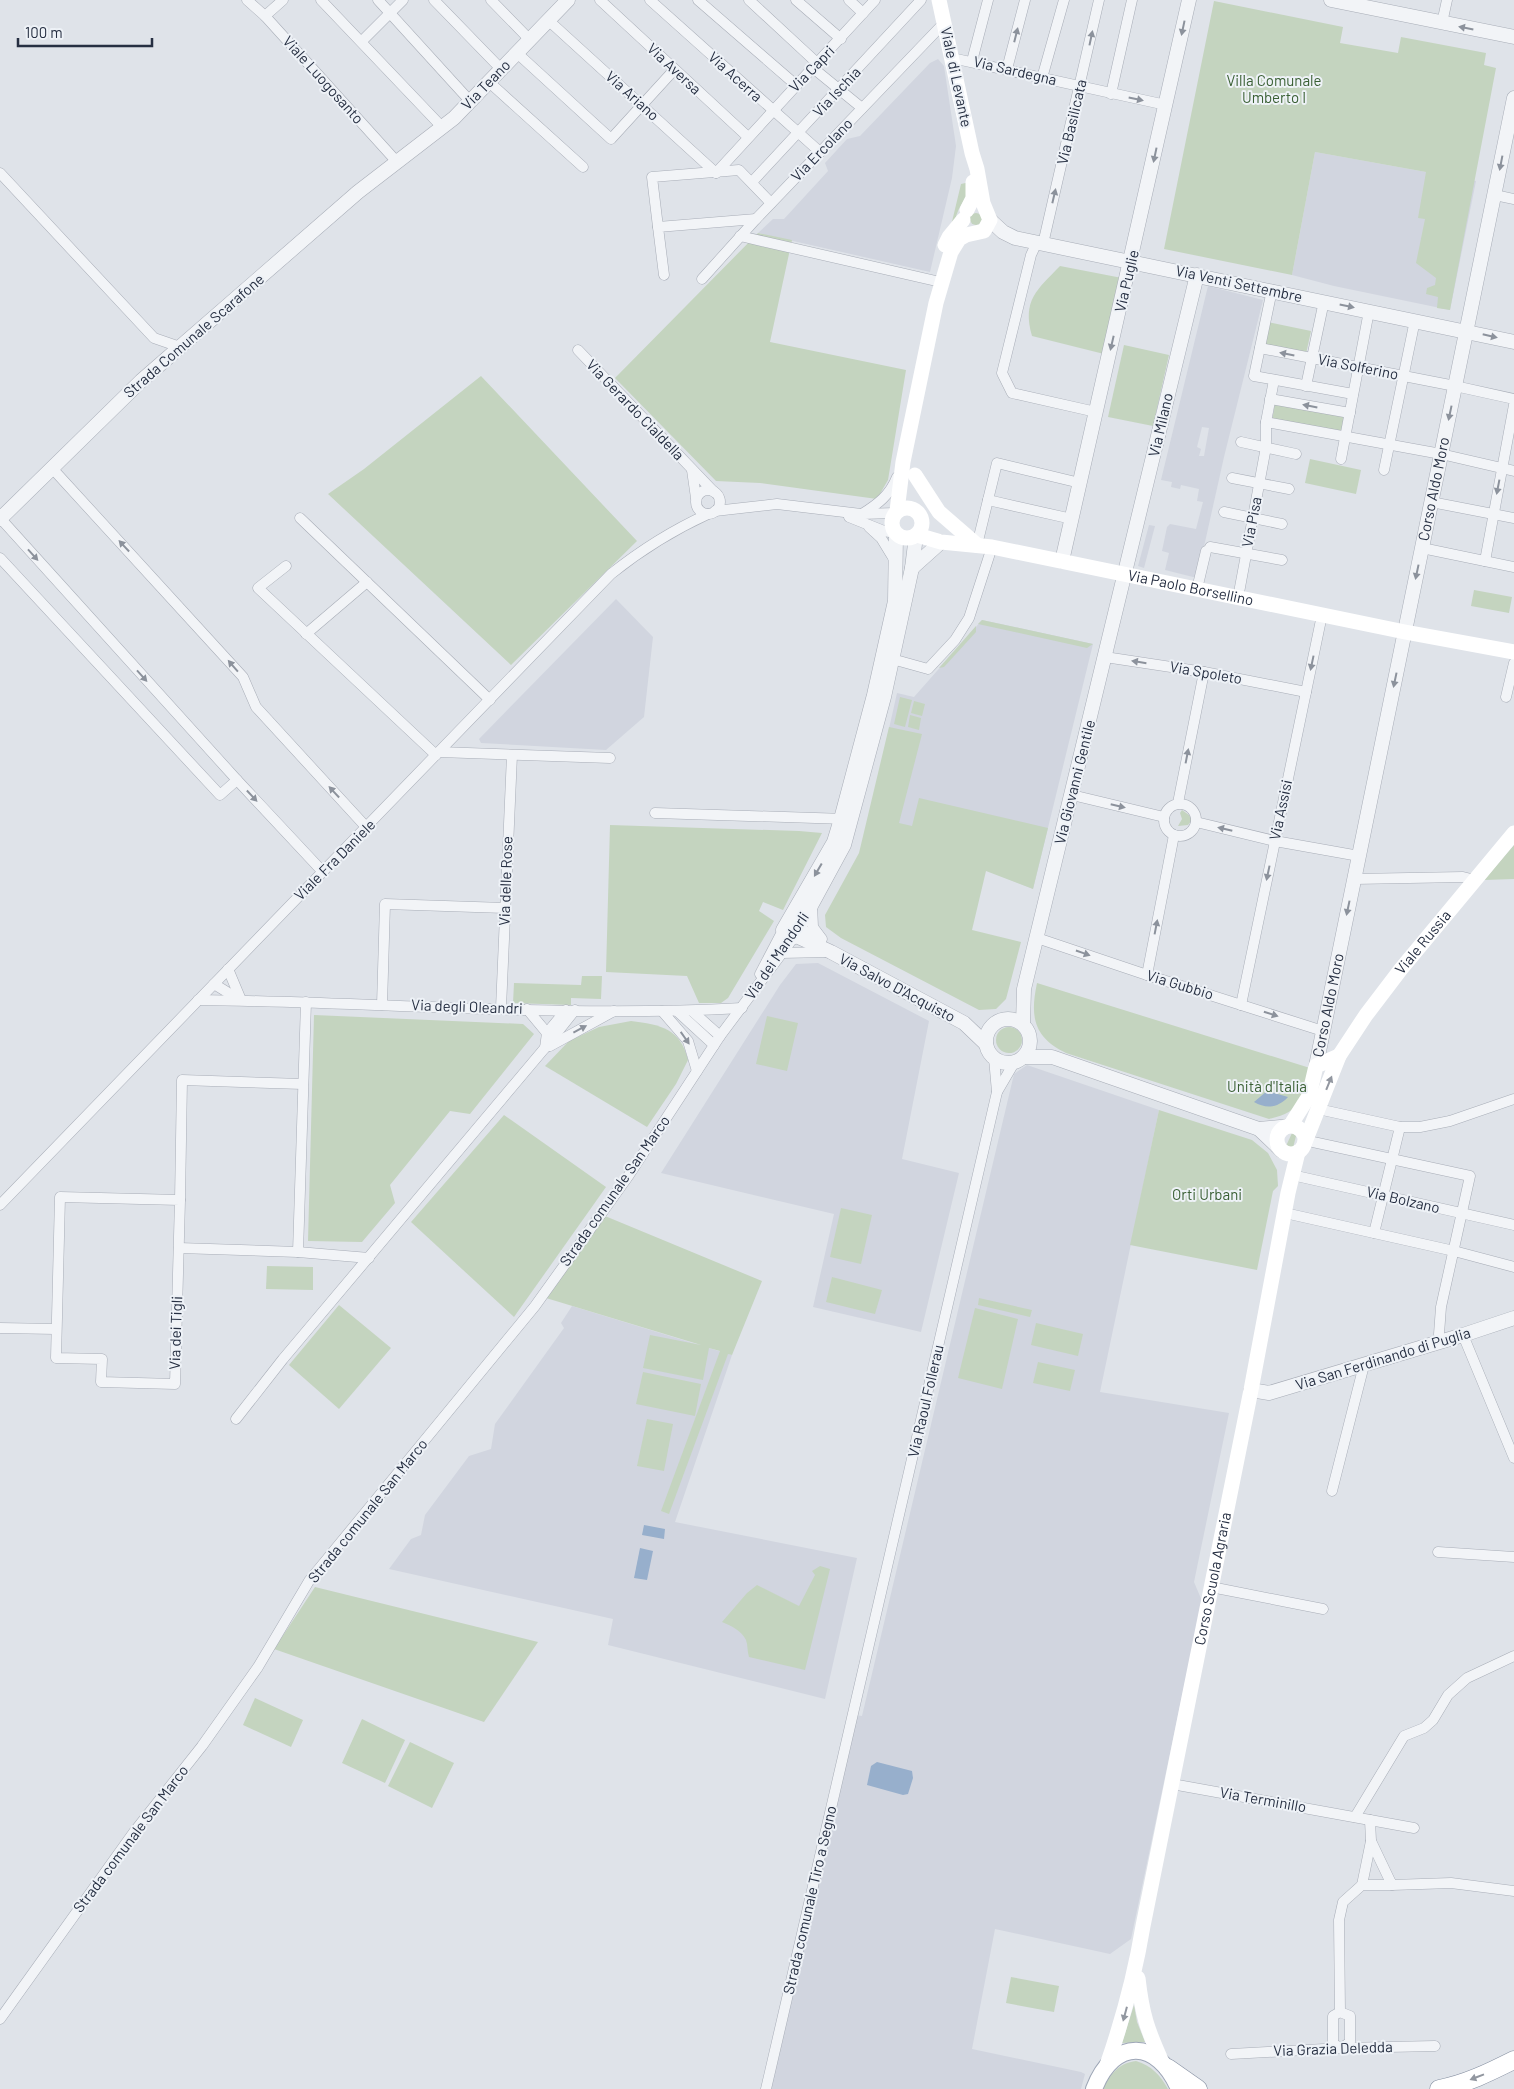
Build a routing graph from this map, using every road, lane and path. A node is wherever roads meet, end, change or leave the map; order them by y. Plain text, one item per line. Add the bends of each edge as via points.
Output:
1 (247, 0) edge
2 (283, 0) edge
3 (321, 0) edge
4 (378, 0) edge
5 (403, 0) edge
6 (434, 0) edge
7 (491, 0) edge
8 (568, 0) edge
9 (600, 0) edge
10 (650, 0) edge
11 (698, 0) edge
12 (749, 0) edge
13 (796, 0) edge
14 (849, 0) edge
15 (875, 0) edge
16 (921, 0) edge
17 (940, 0) edge
18 (988, 0) edge
19 (1025, 0) edge
20 (1064, 0) edge
21 (1099, 0) edge
22 (1132, 0) edge
23 (1189, 0) edge
24 (1330, 0) edge
25 (1447, 0) edge
26 (1379, 5) edge
27 (391, 12) junction
28 (863, 13) junction
29 (265, 16) junction
30 (548, 20) junction
31 (944, 23) junction
32 (1442, 23) junction
33 (1514, 37) edge
34 (841, 39) junction
35 (530, 40) junction
36 (362, 41) junction
37 (517, 54) junction
38 (952, 58) junction
39 (972, 61) junction
40 (815, 65) junction
41 (501, 69) junction
42 (1007, 69) junction
43 (674, 70) junction
44 (1042, 78) junction
45 (489, 82) junction
46 (796, 85) junction
47 (1080, 86) junction
48 (839, 90) junction
49 (1111, 94) junction
50 (1514, 98) edge
51 (470, 101) junction
52 (1166, 105) junction
53 (643, 106) junction
54 (862, 108) junction
55 (772, 111) junction
56 (442, 127) junction
57 (798, 134) junction
58 (748, 137) junction
59 (820, 152) junction
60 (972, 153) junction
61 (397, 162) junction
62 (583, 167) dead end
63 (0, 173) edge
64 (716, 173) junction
65 (752, 182) junction
66 (1495, 195) junction
67 (1514, 199) edge
68 (771, 204) junction
69 (965, 215) junction
70 (988, 215) junction
71 (756, 219) junction
72 (658, 227) junction
73 (976, 233) junction
74 (740, 236) junction
75 (1012, 237) junction
76 (1040, 243) junction
77 (1131, 261) junction
78 (664, 275) dead end
79 (1197, 275) junction
80 (702, 279) dead end
81 (936, 281) junction
82 (1272, 290) junction
83 (1324, 301) junction
84 (936, 303) junction
85 (1369, 311) junction
86 (1415, 320) junction
87 (1466, 331) junction
88 (1514, 342) edge
89 (180, 347) junction
90 (1260, 348) junction
91 (578, 350) dead end
92 (1312, 358) junction
93 (1358, 368) junction
94 (1403, 376) junction
95 (1274, 380) junction
96 (1306, 386) junction
97 (1455, 386) junction
98 (1353, 394) junction
99 (1270, 398) junction
100 (1514, 399) edge
101 (1514, 405) edge
102 (1096, 412) junction
103 (1350, 413) junction
104 (1266, 422) junction
105 (909, 434) junction
106 (1346, 437) junction
107 (1241, 442) dead end
108 (1389, 445) junction
109 (1266, 447) junction
110 (1296, 454) dead end
111 (1441, 454) junction
112 (1341, 459) dead end
113 (903, 462) junction
114 (51, 467) junction
115 (1502, 468) junction
116 (692, 470) junction
117 (1384, 470) dead end
118 (1514, 471) edge
119 (915, 475) junction
120 (1232, 478) dead end
121 (1080, 483) junction
122 (1260, 484) junction
123 (1289, 489) dead end
124 (716, 494) junction
125 (696, 500) junction
126 (988, 500) junction
127 (1431, 502) junction
128 (744, 506) junction
129 (712, 512) junction
130 (896, 512) junction
131 (1224, 512) dead end
132 (1493, 514) junction
133 (919, 515) junction
134 (300, 518) dead end
135 (1253, 518) junction
136 (1514, 518) edge
137 (0, 519) edge
138 (863, 519) junction
139 (1072, 519) junction
140 (1282, 524) dead end
141 (680, 526) junction
142 (895, 534) junction
143 (916, 535) junction
144 (940, 542) junction
145 (984, 546) junction
146 (1422, 548) junction
147 (1246, 554) junction
148 (0, 558) edge
149 (1282, 560) dead end
150 (895, 561) junction
151 (1062, 561) junction
152 (1485, 561) junction
153 (286, 566) dead end
154 (1514, 567) edge
155 (912, 568) junction
156 (1125, 574) junction
157 (367, 582) junction
158 (1197, 589) junction
159 (1238, 598) junction
160 (1322, 615) junction
161 (1404, 632) junction
162 (306, 634) junction
163 (1514, 652) edge
164 (1105, 657) junction
165 (892, 659) junction
166 (1514, 663) edge
167 (1204, 672) junction
168 (1306, 692) junction
169 (1506, 697) dead end
170 (490, 700) junction
171 (454, 737) junction
172 (440, 751) junction
173 (456, 752) junction
174 (512, 755) junction
175 (610, 758) dead end
176 (237, 780) junction
177 (1072, 795) junction
178 (1178, 804) junction
179 (655, 813) dead end
180 (1164, 817) junction
181 (846, 819) junction
182 (1196, 822) junction
183 (367, 828) junction
184 (1514, 834) edge
185 (1174, 835) junction
186 (1275, 841) junction
187 (1359, 856) junction
188 (323, 872) junction
189 (1354, 879) junction
190 (1475, 880) junction
191 (812, 904) junction
192 (505, 908) junction
193 (791, 928) junction
194 (1037, 938) junction
195 (831, 952) junction
196 (781, 953) junction
197 (228, 969) junction
198 (1147, 975) junction
199 (214, 984) junction
200 (1024, 989) junction
201 (198, 1000) junction
202 (241, 1000) junction
203 (306, 1002) junction
204 (382, 1004) junction
205 (1241, 1004) junction
206 (501, 1008) junction
207 (742, 1008) junction
208 (527, 1009) junction
209 (571, 1010) junction
210 (616, 1010) junction
211 (662, 1011) junction
212 (677, 1011) junction
213 (692, 1011) junction
214 (1008, 1018) junction
215 (964, 1023) junction
216 (993, 1024) junction
217 (1023, 1024) junction
218 (1323, 1031) junction
219 (547, 1033) junction
220 (1030, 1038) junction
221 (717, 1040) junction
222 (986, 1044) junction
223 (544, 1049) junction
224 (1339, 1056) junction
225 (1052, 1057) junction
226 (994, 1058) junction
227 (1019, 1060) junction
228 (1316, 1066) junction
229 (697, 1071) junction
230 (303, 1084) junction
231 (997, 1092) junction
232 (1514, 1099) edge
233 (1318, 1109) junction
234 (1290, 1126) junction
235 (1400, 1127) junction
236 (1259, 1129) junction
237 (1305, 1146) junction
238 (1282, 1151) junction
239 (1392, 1159) junction
240 (1292, 1175) junction
241 (1288, 1193) junction
242 (1383, 1195) junction
243 (180, 1200) junction
244 (0, 1205) edge
245 (1285, 1213) junction
246 (1462, 1213) junction
247 (1514, 1225) edge
248 (1374, 1233) junction
249 (179, 1248) junction
250 (1454, 1251) junction
251 (298, 1252) junction
252 (369, 1258) junction
253 (1514, 1267) edge
254 (1514, 1318) edge
255 (0, 1328) edge
256 (56, 1329) junction
257 (1463, 1335) junction
258 (1441, 1341) junction
259 (1364, 1365) junction
260 (1251, 1390) junction
261 (236, 1419) dead end
262 (1514, 1458) edge
263 (1332, 1491) dead end
264 (1438, 1552) dead end
265 (1514, 1557) edge
266 (1211, 1587) junction
267 (1323, 1609) dead end
268 (1514, 1656) edge
269 (854, 1711) joint
270 (1172, 1784) junction
271 (1355, 1817) junction
272 (1370, 1820) junction
273 (1414, 1828) dead end
274 (1371, 1841) junction
275 (1362, 1885) junction
276 (1392, 1885) junction
277 (1514, 1891) edge
278 (1136, 1967) junction
279 (1340, 2012) junction
280 (0, 2019) edge
281 (1435, 2046) dead end
282 (1342, 2048) junction
283 (1231, 2054) dead end
284 (1514, 2060) edge
285 (1107, 2065) junction
286 (1165, 2065) junction
287 (1179, 2088) edge
288 (766, 2089) edge
289 (1094, 2089) edge
290 (1198, 2089) edge
291 (1439, 2089) edge

1 - 29 street, Viale Luogosanto
2 - 29 street
3 - 36 street
4 - 27 street
5 - 27 street
6 - 41 street
7 - 35 street
8 - 30 street, Via Teano
9 - 43 street, Via Aversa
10 - 55 street, Via Acerra
11 - 46 street
12 - 40 street
13 - 34 street
14 - 28 street
15 - 28 street, Via Capri
16 - 48 street, Via Ischia
17 - 31 main road, Viale di Levante
18 - 39 street
42 -> 19 street
20 - 44 street
47 -> 21 street, Via Basilicata
22 - 49 street
23 -> 52 street, Via Puglie
24 - 26 street
25 - 32 street
26 - 32 street
27 - 36 street
27 - 51 street
28 - 34 street, Via Capri
29 - 61 street, Viale Luogosanto
30 - 35 street, Via Teano
30 - 53 street, Via Ariano
31 - 38 main road, Viale di Levante
31 - 54 street, Via Ercolano
33 -> 32 street
34 - 40 street, Via Capri
35 - 37 street, Via Teano
36 - 56 street
37 - 41 street, Via Teano
37 - 53 street via 611,139
38 - 39 street, Via Sardegna
38 - 60 main road, Viale di Levante
39 - 42 street, Via Sardegna
40 - 46 street, Via Capri
40 - 48 street
41 - 45 street, Via Teano
42 - 44 street, Via Sardegna
43 - 53 street
43 - 58 street, Via Aversa
44 - 47 street, Via Sardegna
45 - 51 street, Via Teano
45 - 62 street
46 - 55 street, Via Capri
47 - 49 street, Via Sardegna
76 -> 47 street, Via Basilicata
48 - 54 street
48 - 57 street, Via Ischia
49 -> 52 street, Via Sardegna
50 -> 66 street, Corso Aldo Moro
51 - 56 street, Via Teano
52 -> 77 street, Via Puglie
53 - 64 street, Via Ariano
54 - 59 street, Via Ercolano
55 - 57 street, Via Acerra
55 - 58 street, Via Capri
56 - 61 street, Via Teano
57 - 59 street, Via Acerra
57 - 65 street, Via Ischia
58 - 64 street, Via Capri
59 - 68 street, Via Ercolano
60 - 69 main road, Viale di Levante via 973,198
60 - 70 main road, Viale di Levante
61 - 89 street, Strada Comunale Scarafone
63 - 89 street via 154,338
64 - 65 street via 739,170
64 - 72 street via 652,177
65 - 68 street
66 - 67 street
66 - 87 street, Corso Aldo Moro
68 - 71 street, Via Ercolano
69 - 70 main road via 978,207
69 - 73 main road via 969,231
69 - 81 main road, Viale di Levante via 949,237
70 - 73 main road via 984,231
70 - 75 street, Via Venti Settembre
71 - 72 street
71 - 74 street, Via Ercolano
72 - 78 street
73 - 75 street, Via Venti Settembre
73 - 84 main road, Viale di Levante via 966,234 951,252
74 - 80 street, Via Ercolano
74 - 81 street
75 - 76 street, Via Venti Settembre
76 - 77 street, Via Venti Settembre
76 - 102 street, Via Basilicata via 1031,255 1002,373 1012,393
77 - 79 street, Via Venti Settembre
77 -> 102 street, Via Puglie
79 - 82 street, Via Venti Settembre
79 - 156 street, Via Milano
81 - 84 main road, Viale di Levante
82 - 83 street, Via Venti Settembre
82 - 90 street
83 -> 85 street, Via Venti Settembre
83 - 92 street
84 - 105 main road, Viale di Levante
85 - 86 street, Via Venti Settembre
85 - 93 street
86 - 87 street, Via Venti Settembre
86 - 94 street
87 -> 88 street, Via Venti Settembre
87 - 97 street, Corso Aldo Moro
89 - 114 street, Strada Comunale Scarafone
92 -> 90 street, Via Solferino
90 - 95 street via 1254,376
91 - 116 street, Via Gerardo Cialdella
92 - 93 street, Via Solferino
92 - 96 street
93 - 94 street, Via Solferino
93 - 98 street
94 - 97 street, Via Solferino
94 - 108 street
95 - 96 street
95 - 99 street, Via Pisa
96 - 98 street
97 - 100 street, Via Solferino
97 -> 111 street, Corso Aldo Moro
98 - 103 street
103 -> 99 street
99 - 104 street, Via Pisa
101 - 115 street
102 - 121 street, Via Puglie
103 - 106 street
104 - 106 street
104 - 109 street, Via Pisa
105 - 113 main road, Viale di Levante
105 - 119 main road, Viale di Levante
106 - 108 street
106 - 112 street
107 - 109 street
108 - 111 street
108 - 117 street
109 - 110 street
109 - 122 street, Via Pisa
111 - 115 street
111 - 127 street, Corso Aldo Moro
113 - 130 main road, Viale di Levante
113 - 138 street via 893,489
114 - 137 street, Strada Comunale Scarafone
183 -> 114 street via 256,707 243,677
115 - 118 street
115 -> 132 street
116 - 124 street, Via Gerardo Cialdella
116 - 125 street, Via Gerardo Cialdella
119 - 133 main road, Viale di Levante
119 - 145 main road via 939,512
120 - 122 street
121 - 126 street via 997,463
121 - 139 street, Via Puglie
122 - 123 street
122 - 135 street, Via Pisa
124 - 125 street via 704,490
124 - 128 street, Viale Fra Daniele
124 - 129 street via 719,505
125 - 129 street via 701,512
125 - 141 street, Viale Fra Daniele
126 - 139 street
126 - 145 street
127 - 132 street
127 - 146 street, Corso Aldo Moro
128 - 129 street, Viale Fra Daniele
128 - 138 street, Viale Fra Daniele via 777,504 839,512
129 - 141 street, Viale Fra Daniele
130 - 133 main road via 911,508
130 - 138 street, Viale Fra Daniele
130 - 142 main road via 891,525
131 - 135 street
132 - 136 street
132 - 152 street
133 - 143 main road via 922,527
133 - 145 main road
134 - 157 street
135 - 140 street
135 - 147 street, Via Pisa
137 -> 176 street
138 - 142 street, Viale Fra Daniele
138 - 150 street via 881,538
139 - 151 street, Via Puglie
141 - 170 street, Viale Fra Daniele via 611,574
142 - 143 main road via 904,538
142 - 150 street, Via dei Mandorli
143 - 144 main road
143 - 155 street, Via dei Mandorli
144 - 145 main road
144 - 155 street
145 - 151 main road, Via Paolo Borsellino
145 - 165 street via 970,618 955,640 928,669
146 - 152 street
146 -> 161 street, Corso Aldo Moro
147 - 149 street
147 - 158 street via 1208,549
147 - 159 street, Via Pisa
148 - 176 street via 220,795
150 - 181 street, Via dei Mandorli via 893,610
151 - 156 main road, Via Paolo Borsellino
152 - 154 street
153 - 162 street via 258,588
155 - 165 street, Via dei Mandorli
156 - 158 main road, Via Paolo Borsellino
156 - 164 street, Via Giovanni Gentile
157 - 162 street
157 - 170 street
158 - 159 main road, Via Paolo Borsellino
159 - 160 main road, Via Paolo Borsellino
160 - 161 main road, Via Paolo Borsellino
160 -> 168 street, Via Assisi
161 - 163 main road, Via Paolo Borsellino
161 -> 187 street, Corso Aldo Moro
162 - 172 street
167 -> 164 street, Via Spoleto
164 - 177 street, Via Giovanni Gentile
165 - 181 street, Via dei Mandorli
166 - 169 street
167 - 168 street, Via Spoleto
178 -> 167 street
168 - 186 street, Via Assisi
170 - 171 street, Viale Fra Daniele
171 - 172 street, Viale Fra Daniele
171 - 173 street
172 - 173 street
172 - 183 street, Viale Fra Daniele
173 - 174 street
174 - 175 street
174 - 192 street, Via delle Rose
176 -> 188 street
177 -> 180 street
177 - 194 street, Via Giovanni Gentile
178 - 180 street via 1169,808
178 - 182 street via 1191,808
179 - 181 street
180 - 185 street via 1166,828
181 - 191 street, Via dei Mandorli via 844,845
181 -> 193 street, Via dei Mandorli
182 - 185 street via 1188,834
186 -> 182 street
183 - 188 street, Viale Fra Daniele
184 - 190 main road, Viale Russia
198 -> 185 street
186 - 187 street
186 -> 205 street, Via Assisi
187 - 189 street, Corso Aldo Moro
188 - 197 street, Viale Fra Daniele
189 - 190 street via 1463,877
189 -> 218 street, Corso Aldo Moro
190 - 224 main road, Viale Russia via 1396,976
191 - 193 street, Via dei Mandorli
191 - 195 street via 813,927
192 - 204 street via 385,904
192 - 206 street, Via delle Rose
193 - 195 street, Via Salvo D'Acquisto
193 - 196 street, Via dei Mandorli
193 - 207 street, Via dei Mandorli
194 -> 198 street, Via Gubbio
194 - 200 street, Via Giovanni Gentile
195 - 196 street
195 - 215 street, Via Salvo D'Acquisto
196 - 207 street, Via dei Mandorli
197 - 199 street, Viale Fra Daniele
197 - 202 street
198 - 205 street, Via Gubbio
199 - 201 street, Viale Fra Daniele
199 - 202 street
200 - 214 street, Via Giovanni Gentile
200 - 217 street, Via Giovanni Gentile
201 - 202 street, Via degli Oleandri
201 - 244 street, Viale Fra Daniele
202 - 203 street, Via degli Oleandri
203 - 204 street, Via degli Oleandri
203 - 230 street
204 - 206 street, Via degli Oleandri
205 -> 218 street, Via Gubbio
206 - 208 street, Via degli Oleandri
207 - 213 street, Via degli Oleandri
207 - 221 street, Strada comunale San Marco
208 - 209 street, Via degli Oleandri
208 - 219 street
209 - 210 street, Via degli Oleandri
209 - 219 street
209 - 223 street
210 - 211 street, Via degli Oleandri
223 -> 210 street
211 - 212 street, Via degli Oleandri
211 -> 229 street via 688,1041
212 - 213 street, Via degli Oleandri
212 - 221 street
213 - 221 street
214 - 216 street
214 - 217 street
215 - 216 street, Via Salvo D'Acquisto
215 - 222 street, Via Salvo D'Acquisto
216 - 222 street
217 - 220 street
218 - 228 street, Corso Aldo Moro
219 - 223 street
220 - 225 street
220 - 227 street via 1029,1048
221 - 229 street, Strada comunale San Marco
222 - 226 street
223 - 252 street
224 - 228 main road
233 -> 224 main road, Viale Russia
225 - 227 street
225 - 236 street
226 - 227 street via 1003,1063
226 - 231 street, Via Raoul Follerau
227 - 231 street, Via Raoul Follerau
228 - 234 main road, Corso Aldo Moro via 1309,1096
229 - 280 street, Strada comunale San Marco via 629,1175 534,1306 310,1582 258,1666 202,1746 134,1832
230 - 243 street, Via dei Tigli via 182,1080
230 - 251 street
231 - 269 street, Via Raoul Follerau
232 - 235 street via 1450,1121
233 - 235 street
233 - 237 main road, Viale Russia
234 - 236 street
234 - 237 main road via 1301,1130
234 - 238 main road via 1277,1138
235 - 239 street
236 - 238 street
237 - 238 main road via 1290,1154
237 - 239 street
237 - 240 main road, Corso Scuola Agraria
238 - 241 main road, Corso Scuola Agraria
239 - 242 street
239 - 246 street via 1470,1176
240 - 241 main road, Corso Scuola Agraria
240 - 242 street, Via Bolzano
241 - 245 main road, Corso Scuola Agraria
242 - 246 street, Via Bolzano
242 - 248 street
243 - 249 street, Via dei Tigli
243 - 256 street, Via dei Tigli via 60,1197
245 - 248 street
245 - 260 main road, Corso Scuola Agraria
246 - 247 street, Via Bolzano
246 - 250 street
248 - 250 street
249 - 251 street
249 - 256 street, Via dei Tigli via 175,1384 101,1382 102,1359 56,1358
250 - 253 street
250 - 258 street via 1441,1307
251 - 252 street
252 - 261 street
254 - 257 street, Via San Ferdinando di Puglia
255 - 256 street
257 - 258 street, Via San Ferdinando di Puglia
257 - 262 street
258 - 259 street, Via San Ferdinando di Puglia
259 - 260 street, Via San Ferdinando di Puglia via 1269,1393
259 - 263 street
260 - 266 main road, Corso Scuola Agraria
264 - 265 street
266 - 267 street
266 - 270 main road, Corso Scuola Agraria
268 - 271 street via 1467,1678 1448,1695 1433,1720 1424,1728 1404,1736
269 - 288 street, Strada comunale Tiro a Segno
270 - 271 street, Via Terminillo
270 - 278 main road, Corso Scuola Agraria
271 - 272 street, Via Terminillo
272 - 273 street, Via Terminillo
272 - 274 street
274 - 275 street
274 - 276 street
275 - 276 street
275 - 279 street via 1343,1902 1338,1920
276 - 277 street via 1451,1883
278 -> 285 main road
278 - 286 main road via 1142,2012
279 - 282 street via 1334,2016 1334,2044
279 - 282 street via 1350,2016 1350,2042
281 - 282 street, Via Grazia Deledda
282 - 283 street, Via Grazia Deledda
284 -> 291 highway via 1472,2080
285 - 286 main road via 1118,2055 1137,2051 1154,2056
285 - 289 main road
286 - 287 main road
286 - 290 highway

